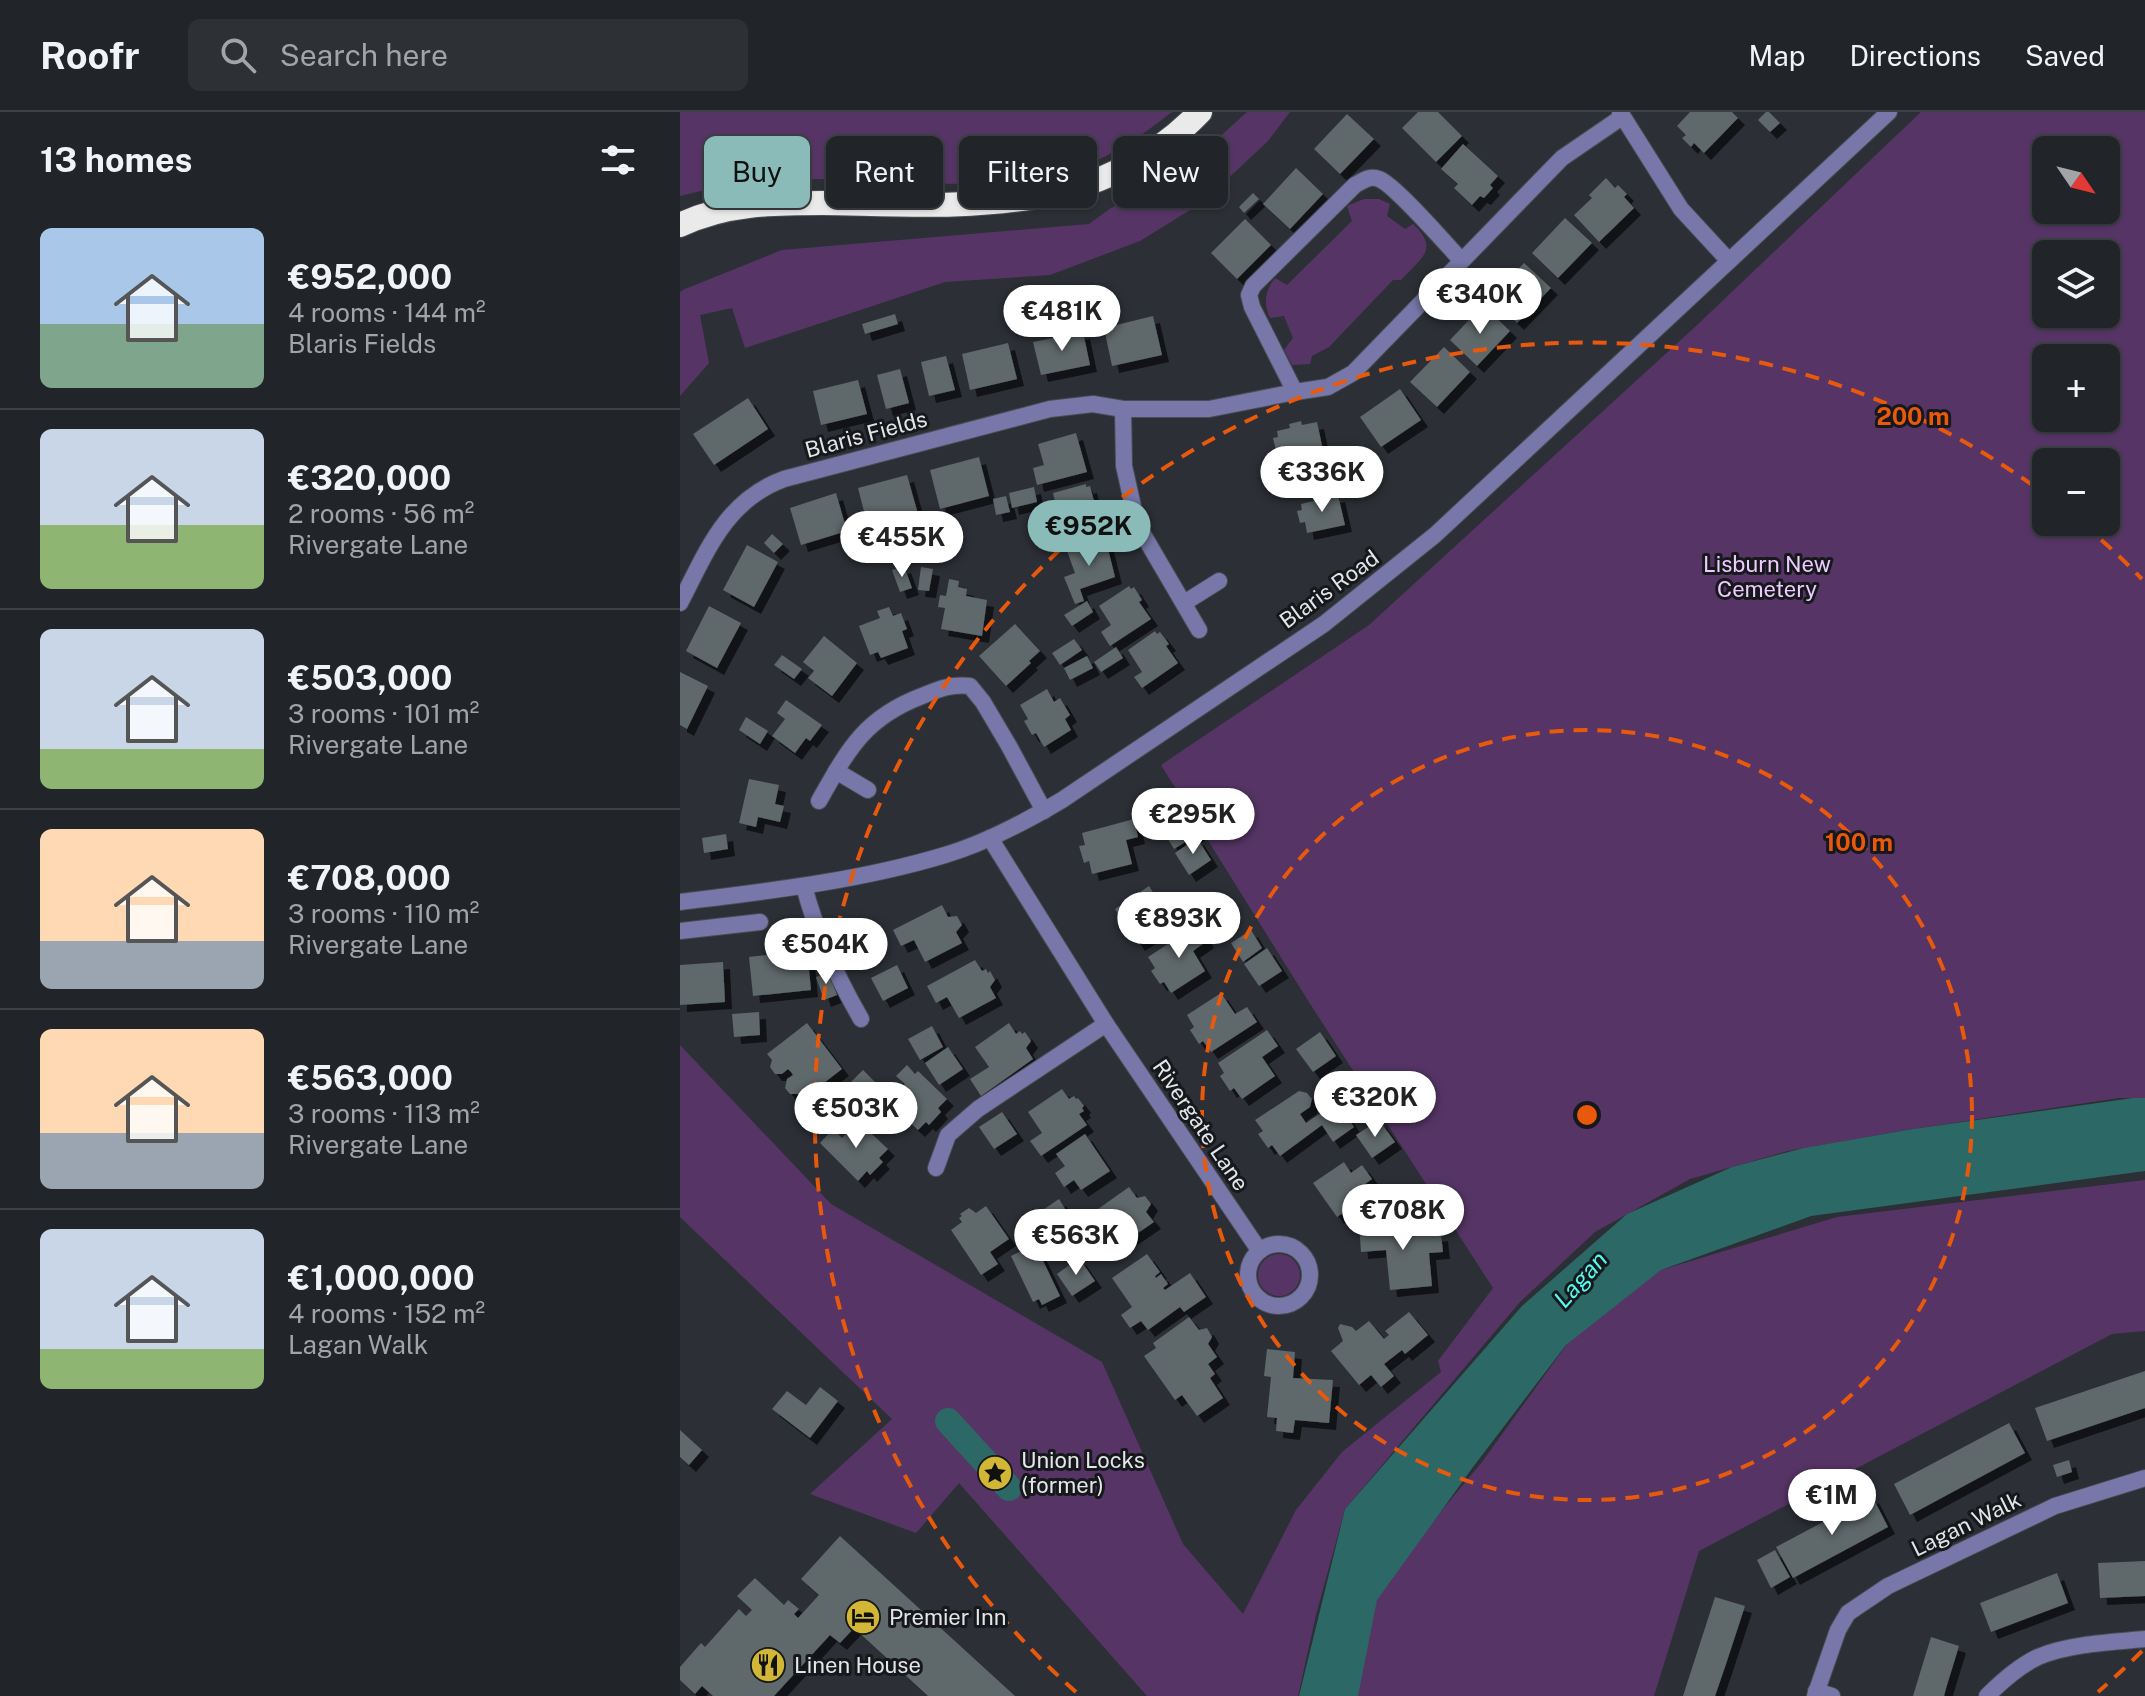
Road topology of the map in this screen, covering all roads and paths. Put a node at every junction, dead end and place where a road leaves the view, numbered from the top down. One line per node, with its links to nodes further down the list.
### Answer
1 (1200, 112): 4 (highway)
2 (1889, 112): 6 (street, Blaris Road)
3 (1621, 114): 5 (street, Blaris Fields); 6 (street)
4 (680, 225)
5 (1461, 260): 7 (street, Blaris Fields); 7 (street)
6 (1729, 261): 16 (street, Blaris Road)
7 (1295, 392): 8 (street, Blaris Fields)
8 (1123, 409): 10 (street, Blaris Fields); 11 (street)
9 (1219, 581): 11 (street)
10 (680, 603)
11 (1184, 603): 12 (street)
12 (1199, 630)
13 (836, 771): 14 (street); 15 (street); 16 (street)
14 (868, 790)
15 (819, 801)
16 (1044, 811): 17 (street, Blaris Road)
17 (990, 838): 18 (street, Blaris Road); 23 (street, Rivergate Lane)
18 (804, 886): 19 (street, Blaris Road); 22 (street)
19 (680, 902)
20 (760, 922): 21 (street)
21 (680, 931)
22 (861, 1019)
23 (1106, 1024): 24 (street); 25 (street, Rivergate Lane)
24 (936, 1168)
25 (1259, 1250)
26 (2145, 1478): 28 (street, Lagan Walk)
27 (2145, 1639): 29 (street)
28 (1821, 1694)
29 (1987, 1696)

